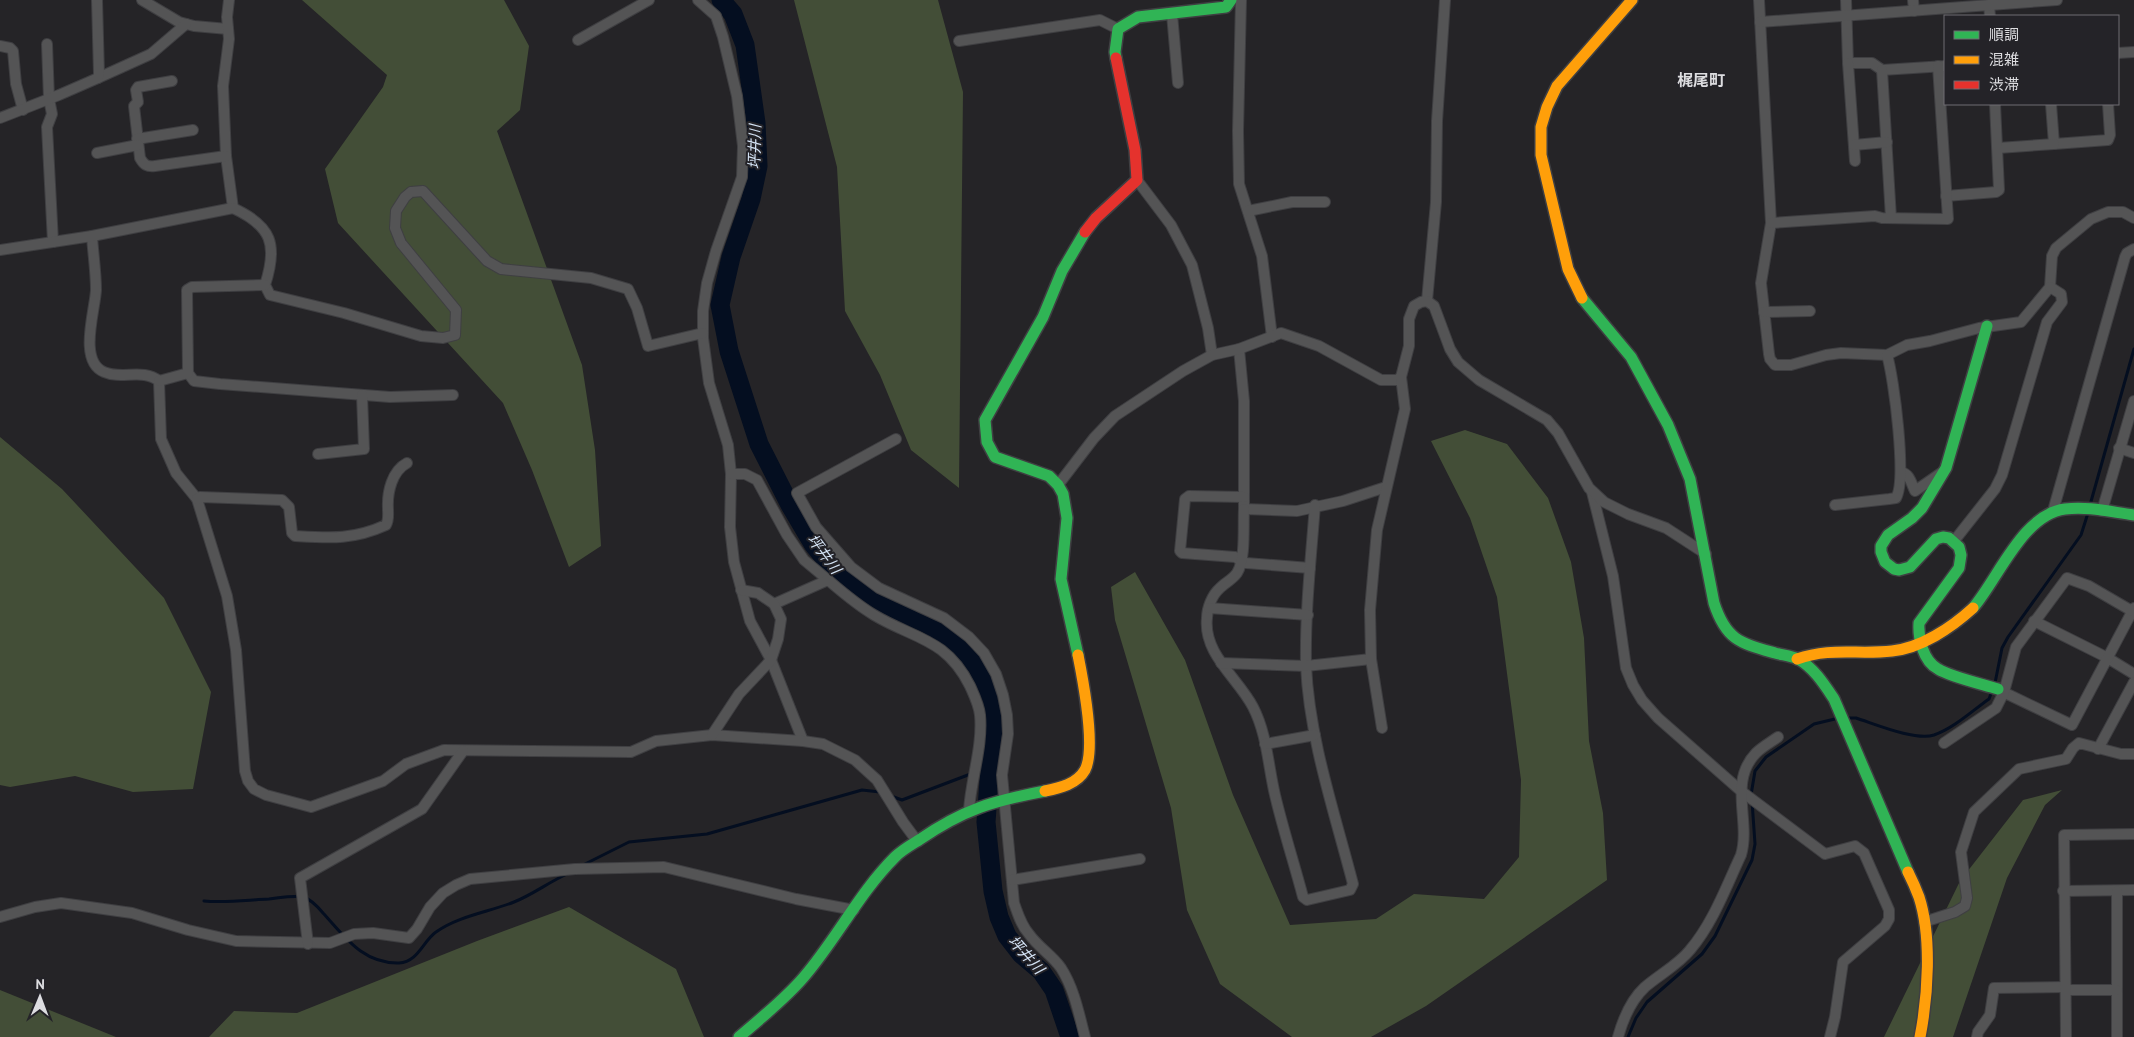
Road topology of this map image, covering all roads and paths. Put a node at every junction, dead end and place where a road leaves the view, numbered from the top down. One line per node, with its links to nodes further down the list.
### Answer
1 (97, 0): 31 (street)
2 (142, 0): 19 (street)
3 (229, 0): 20 (street)
4 (649, 0): 22 (street)
5 (698, 0): 67 (street)
6 (1231, 0): 16 (street)
7 (1241, 0): 53 (street)
8 (1445, 0): 63 (street)
9 (1632, 0): 98 (street)
10 (1759, 0): 18 (street)
11 (1846, 0): 17 (street)
12 (2057, 0): 15 (street)
13 (1954, 4): 14 (street); 15 (street)
14 (1913, 5): 17 (street)
15 (1989, 11)
16 (1172, 14): 21 (street); 33 (street)
17 (1847, 16): 18 (street); 28 (street)
18 (1760, 22): 56 (street)
19 (186, 24): 20 (street); 31 (street)
20 (228, 29): 47 (street)
21 (1118, 29): 23 (street); 49 (street)
22 (578, 40)
23 (958, 41)
24 (47, 44): 34 (street)
25 (0, 46): 38 (street)
26 (2134, 52): 27 (street)
27 (2119, 53)
28 (1848, 63): 30 (street); 44 (street)
29 (1941, 66): 30 (street); 50 (street)
30 (1882, 70): 42 (street)
31 (98, 78): 34 (street)
32 (172, 81): 41 (street)
33 (1178, 83)
34 (49, 99): 38 (street); 58 (street)
35 (1995, 105): 45 (street)
36 (2051, 105): 43 (street)
37 (2108, 105): 43 (street)
38 (23, 110): 39 (street)
39 (0, 118)
40 (193, 130): 41 (street)
41 (138, 142): 46 (street); 47 (street)
42 (1887, 142): 44 (street); 54 (street)
43 (2054, 144): 45 (street)
44 (1854, 145): 48 (street)
45 (1998, 148): 50 (street)
46 (97, 153)
47 (226, 156): 52 (street)
48 (1855, 161)
49 (1137, 180): 70 (street); 86 (street)
50 (1946, 196): 54 (street)
51 (1325, 202): 53 (street)
52 (233, 208): 57 (street); 61 (street)
53 (1248, 211): 68 (street)
54 (1891, 218): 56 (street)
55 (2134, 218): 62 (street)
56 (1771, 223): 65 (street)
57 (92, 236): 58 (street); 74 (street)
58 (53, 242): 60 (street)
59 (2134, 249): 94 (street)
60 (0, 250)
61 (265, 285): 67 (street); 72 (street)
62 (2050, 287): 66 (street); 97 (street)
63 (1427, 300): 73 (street); 88 (street)
64 (1810, 311): 65 (street)
65 (1764, 312): 71 (street)
66 (1987, 326): 71 (street); 84 (street)
67 (703, 333): 85 (street)
68 (1272, 337): 69 (street); 73 (street)
69 (1239, 349): 70 (street); 89 (street)
70 (1212, 355): 86 (street)
71 (1887, 355): 83 (street)
72 (188, 373): 74 (street); 75 (street)
73 (1401, 377): 87 (street)
74 (159, 381): 90 (street)
75 (362, 395): 76 (street); 81 (street)
76 (453, 395)
77 (2134, 401): 79 (street)
78 (896, 439): 129 (street)
79 (2119, 448): 80 (street); 95 (street)
80 (2134, 453)
81 (318, 454)
82 (407, 463): 90 (street)
83 (1901, 472): 84 (street); 91 (street)
84 (1945, 472): 97 (street)
85 (731, 474): 101 (street); 102 (street)
86 (1058, 484): 129 (street)
87 (1386, 487): 92 (street); 110 (street)
88 (1591, 491): 98 (street); 128 (street)
89 (1244, 497): 93 (street); 99 (street)
90 (197, 499): 126 (street)
91 (1835, 505)
92 (1315, 506): 93 (street); 100 (street)
93 (1244, 509): 99 (street)
94 (2053, 511): 95 (street); 108 (street)
95 (2102, 511): 96 (street)
96 (2134, 515)
97 (1954, 541): 108 (street)
98 (1706, 554): 111 (street)
99 (1241, 560): 100 (street); 104 (street)
100 (1310, 568): 106 (street)
101 (828, 580): 103 (street); 130 (street)
102 (741, 590): 103 (street); 112 (street)
103 (774, 604): 112 (street)
104 (1209, 608): 106 (street); 113 (street)
105 (2133, 609): 107 (street); 109 (street)
106 (1308, 615): 114 (street)
107 (2034, 621): 109 (street); 117 (street)
108 (1920, 643): 111 (street); 117 (street)
109 (2106, 657): 115 (street); 117 (street)
110 (1371, 659): 114 (street); 118 (street)
111 (1797, 659): 140 (street)
112 (771, 660): 119 (street); 122 (street)
113 (1222, 663): 114 (street); 124 (street)
114 (1306, 666): 120 (street)
115 (2134, 674)
116 (2134, 682): 125 (street)
117 (1996, 689): 123 (street)
118 (1382, 728)
119 (712, 735): 122 (street); 126 (street)
120 (1315, 735): 124 (street); 124 (street)
121 (1778, 737): 128 (street)
122 (803, 741): 132 (street)
123 (1944, 743)
124 (1265, 744)
125 (2098, 749): 127 (street); 140 (street)
126 (463, 751): 141 (street)
127 (2134, 754)
128 (1743, 792): 146 (street); 147 (street)
129 (1002, 800): 130 (street); 134 (street)
130 (972, 809): 132 (street)
131 (2134, 834): 136 (street)
132 (917, 841): 138 (street)
133 (1140, 858): 134 (street)
134 (1012, 880): 145 (street)
135 (2134, 890): 137 (street)
136 (2063, 891): 137 (street); 142 (street)
137 (2117, 891): 143 (street)
138 (854, 910): 141 (street); 144 (street)
139 (0, 917): 141 (street)
140 (1924, 922): 148 (street)
141 (308, 944)
142 (2066, 988): 143 (street); 149 (street); 150 (street)
143 (2117, 990): 151 (street)
144 (739, 1037)
145 (1085, 1037)
146 (1618, 1037)
147 (1830, 1037)
148 (1920, 1037)
149 (1977, 1037)
150 (2066, 1037)
151 (2117, 1037)

